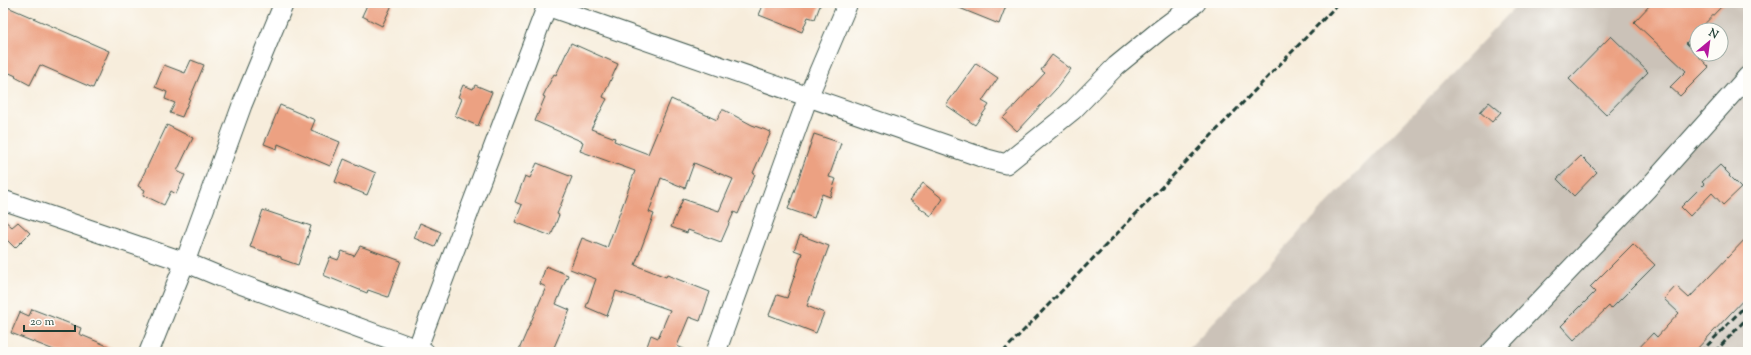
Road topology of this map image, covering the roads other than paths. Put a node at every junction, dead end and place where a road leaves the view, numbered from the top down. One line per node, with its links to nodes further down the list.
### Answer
1 (284, 3): 8 (street)
2 (848, 3): 6 (street)
3 (1196, 3): 6 (street)
4 (547, 4): 6 (street); 9 (street)
5 (1748, 76): 12 (street)
6 (808, 97): 11 (street)
7 (3, 200): 8 (street)
8 (185, 262): 9 (street); 10 (street)
9 (419, 351)
10 (149, 352)
11 (716, 352)
12 (1491, 352)

